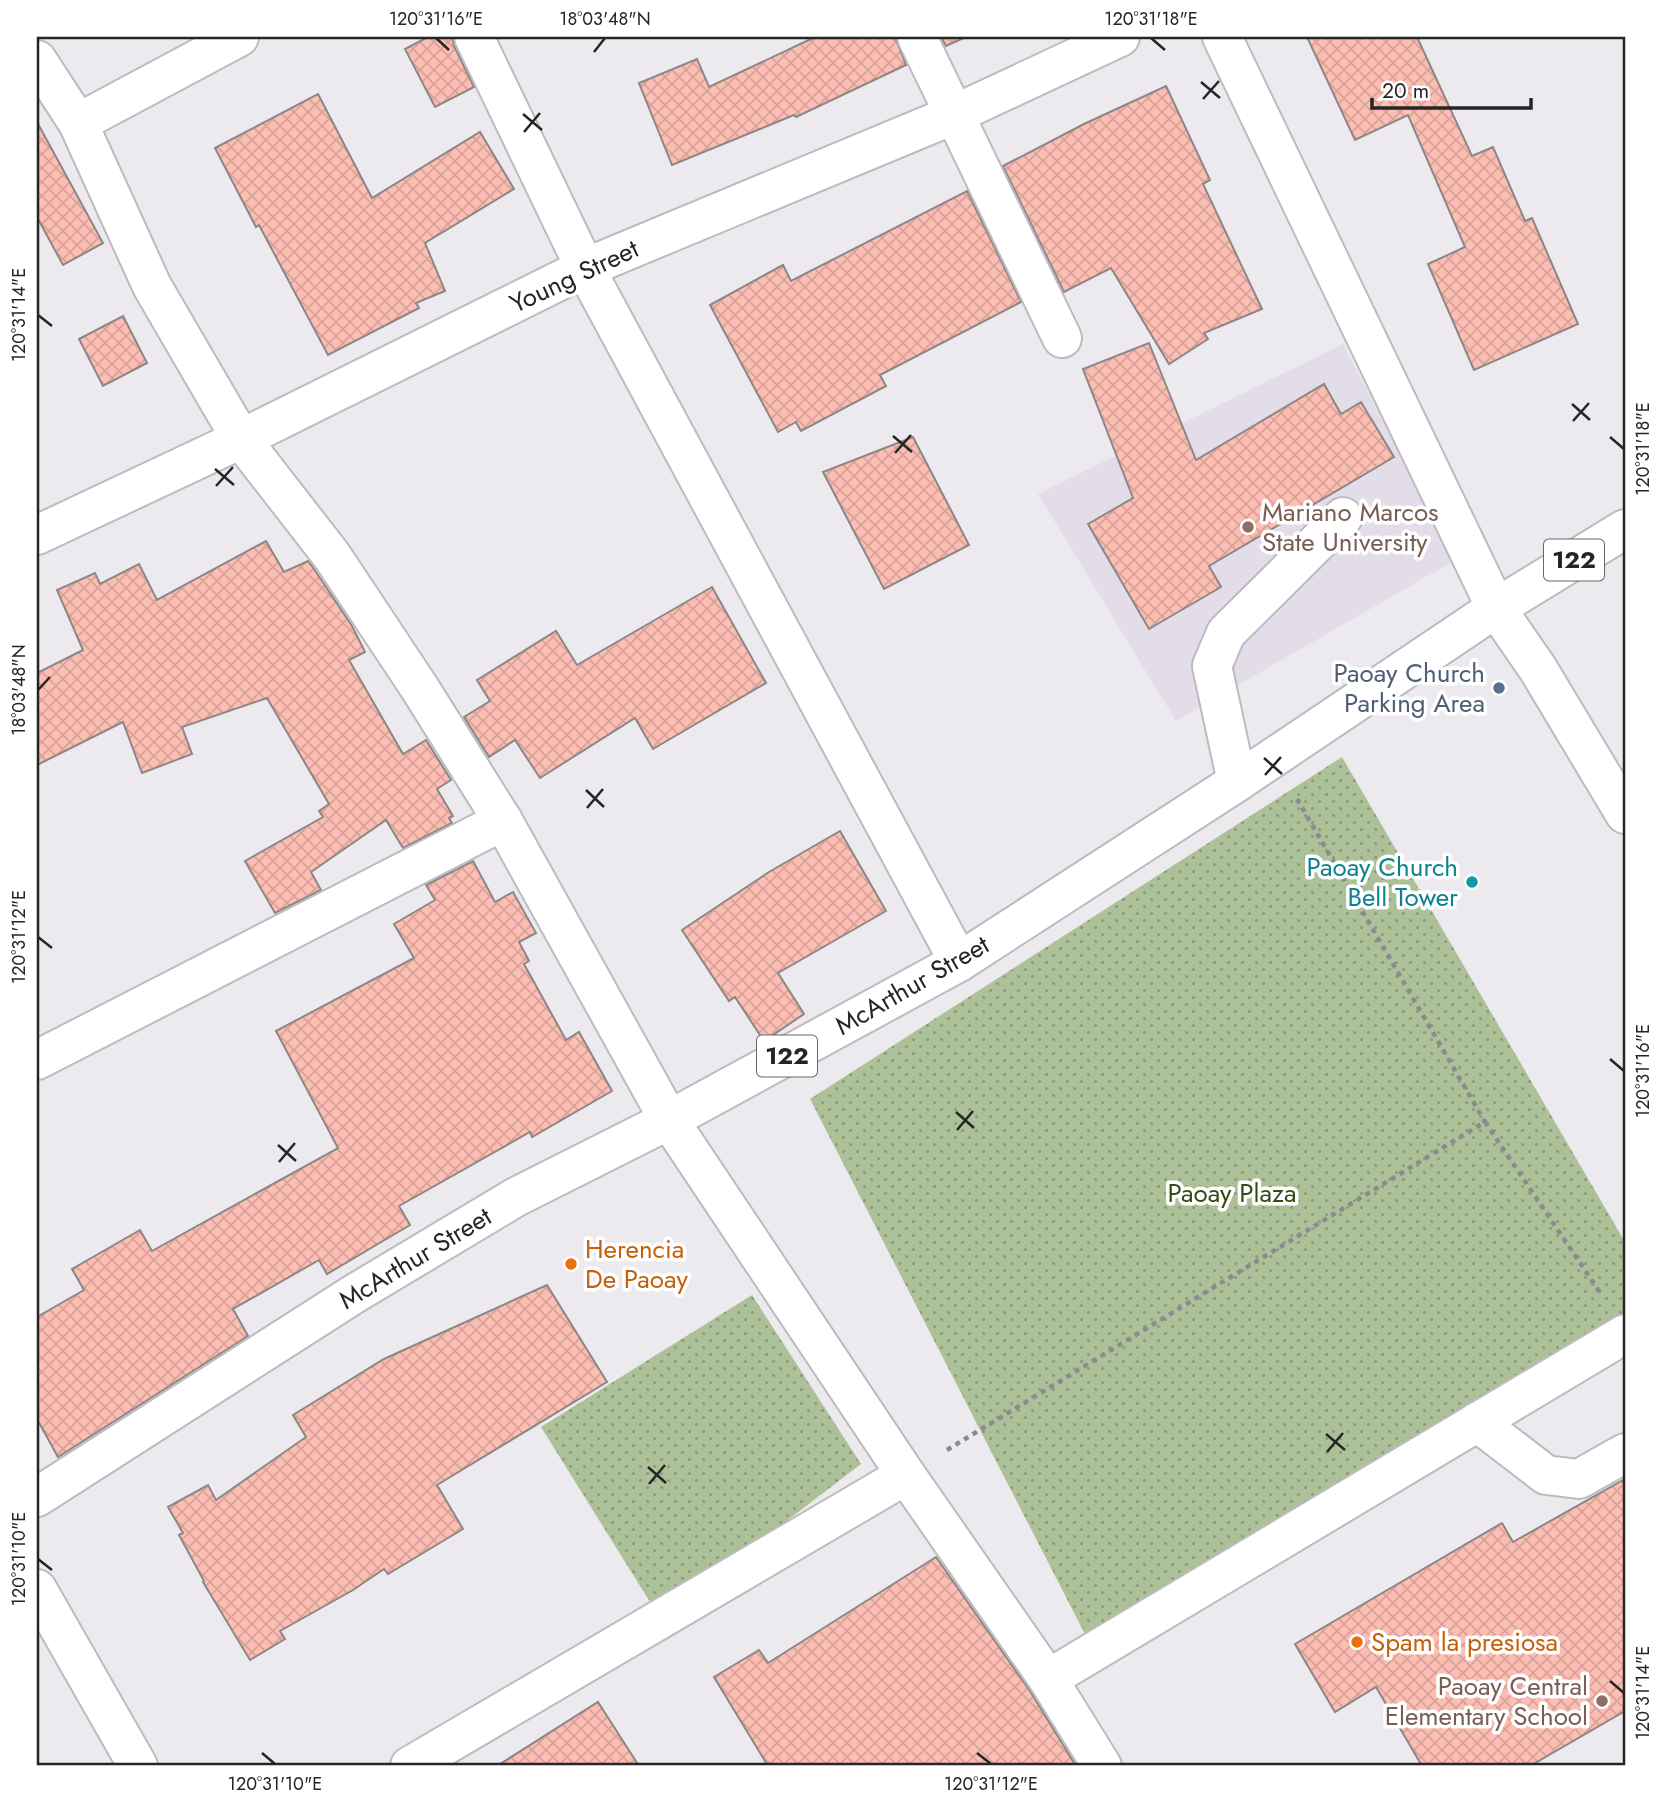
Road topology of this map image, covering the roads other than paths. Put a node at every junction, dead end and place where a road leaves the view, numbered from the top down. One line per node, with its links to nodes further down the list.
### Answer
1 (239, 37): 8 (street)
2 (474, 37): 9 (street)
3 (916, 37): 7 (street)
4 (1119, 37): 7 (street, Young Street)
5 (1222, 37): 15 (street)
6 (37, 60): 8 (street)
7 (953, 115): 9 (street, Young Street); 10 (street)
8 (78, 124): 11 (street)
9 (585, 268): 11 (street, Young Street); 19 (street)
10 (1062, 338)
11 (241, 439): 14 (street, Young Street); 18 (street)
12 (1343, 517): 16 (street)
13 (1625, 529): 15 (street, McArthur Street / 122)
14 (37, 535)
15 (1496, 608): 16 (street, McArthur Street / 122); 17 (street)
16 (1237, 782): 19 (street, McArthur Street / 122)
17 (1625, 814)
18 (503, 821): 20 (street); 21 (street)
19 (960, 962): 21 (street, McArthur Street / 122)
20 (37, 1059)
21 (669, 1120): 25 (street); 26 (street, McArthur Street / 122)
22 (1625, 1334): 23 (street)
23 (1476, 1422): 24 (street); 28 (street)
24 (1625, 1453)
25 (906, 1475): 28 (street); 30 (street)
26 (37, 1497)
27 (37, 1589): 29 (street)
28 (1048, 1679): 31 (street)
29 (138, 1766)
30 (410, 1766)
31 (1102, 1766)

